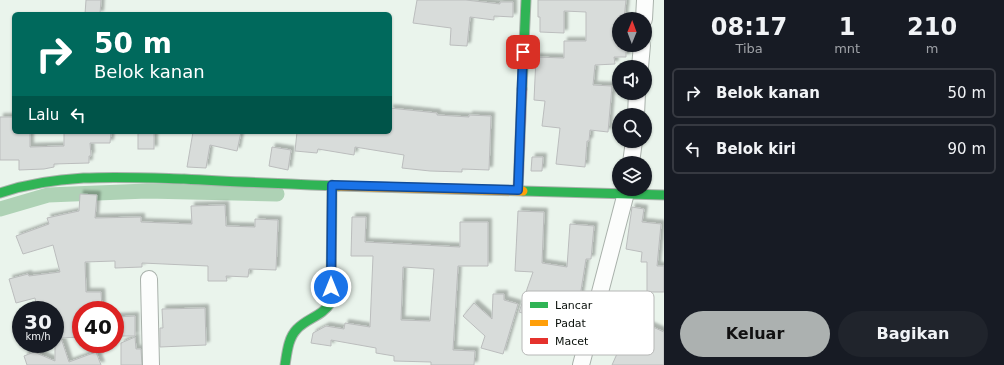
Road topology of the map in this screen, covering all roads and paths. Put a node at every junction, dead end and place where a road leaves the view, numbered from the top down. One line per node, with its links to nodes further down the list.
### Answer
1 (526, 0): 5 (main road)
2 (645, 0): 3 (street)
3 (644, 12)
4 (332, 185): 5 (main road); 7 (main road); 15 (main road)
5 (518, 190): 6 (main road)
6 (612, 191)
7 (0, 193)
8 (652, 194): 9 (main road)
9 (664, 195)
10 (625, 196): 12 (street)
11 (149, 278): 14 (street)
12 (600, 291)
13 (584, 355): 16 (street)
14 (151, 365)
15 (285, 365)
16 (581, 365)

